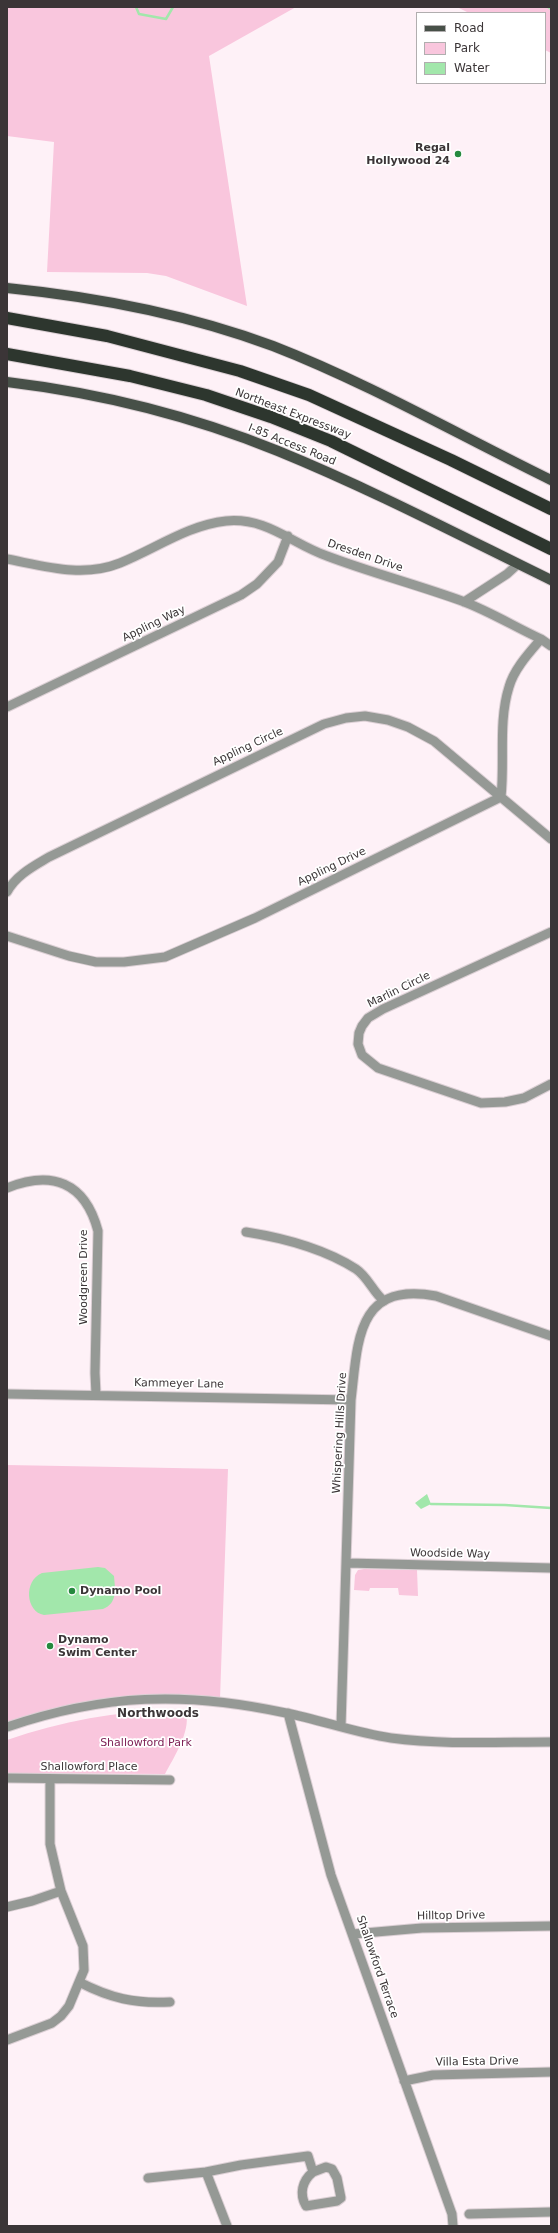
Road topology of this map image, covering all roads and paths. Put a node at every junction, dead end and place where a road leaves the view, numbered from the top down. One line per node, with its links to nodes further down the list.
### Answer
1 (7, 288): 5 (main road)
2 (7, 318): 6 (highway, Northeast Expressway)
3 (7, 354): 8 (highway, Northeast Expressway)
4 (7, 382): 10 (main road, I-85 Access Road)
5 (551, 480)
6 (551, 509)
7 (288, 536): 9 (street, Dresden Drive); 12 (street, Dresden Drive); 15 (street, Appling Way)
8 (551, 549)
9 (7, 558)
10 (518, 564): 11 (main road, I-85 Access Road); 12 (street)
11 (551, 580)
12 (464, 602): 13 (street, Dresden Drive)
13 (542, 639): 14 (street, Dresden Drive); 16 (street)
14 (551, 646)
15 (7, 708)
16 (501, 797): 17 (street, Appling Circle); 18 (street, Appling Circle); 20 (street, Appling Drive)
17 (551, 839)
18 (7, 892)
19 (551, 932): 21 (street, Marlin Circle)
20 (7, 936)
21 (551, 1084)
22 (7, 1188): 27 (street, Woodgreen Drive)
23 (246, 1232): 24 (street)
24 (384, 1301): 25 (street, Whispering Hills Drive); 28 (street, Whispering Hills Drive)
25 (551, 1336)
26 (7, 1394): 27 (street, Kammeyer Lane)
27 (96, 1394): 28 (street, Kammeyer Lane)
28 (351, 1400): 29 (street, Whispering Hills Drive)
29 (347, 1563): 30 (street, Woodside Way); 32 (street, Whispering Hills Drive)
30 (551, 1568)
31 (288, 1713): 32 (street); 33 (street); 41 (street, Shallowford Terrace)
32 (341, 1726): 34 (street)
33 (7, 1727)
34 (551, 1742)
35 (7, 1778): 36 (street, Shallowford Place)
36 (50, 1779): 37 (street, Shallowford Place); 38 (street)
37 (170, 1780)
38 (61, 1891): 39 (street); 42 (street)
39 (7, 1907)
40 (551, 1926): 41 (street, Hilltop Drive)
41 (353, 1934): 46 (street, Shallowford Terrace)
42 (79, 1982): 43 (street); 44 (street)
43 (170, 2002)
44 (7, 2040)
45 (551, 2072): 46 (street, Villa Esta Drive)
46 (404, 2081): 53 (street, Shallowford Terrace)
47 (206, 2172): 48 (street); 49 (street); 52 (street)
48 (313, 2172): 48 (street)
49 (148, 2178)
50 (551, 2212): 51 (street)
51 (469, 2214)
52 (227, 2226)
53 (453, 2226)

